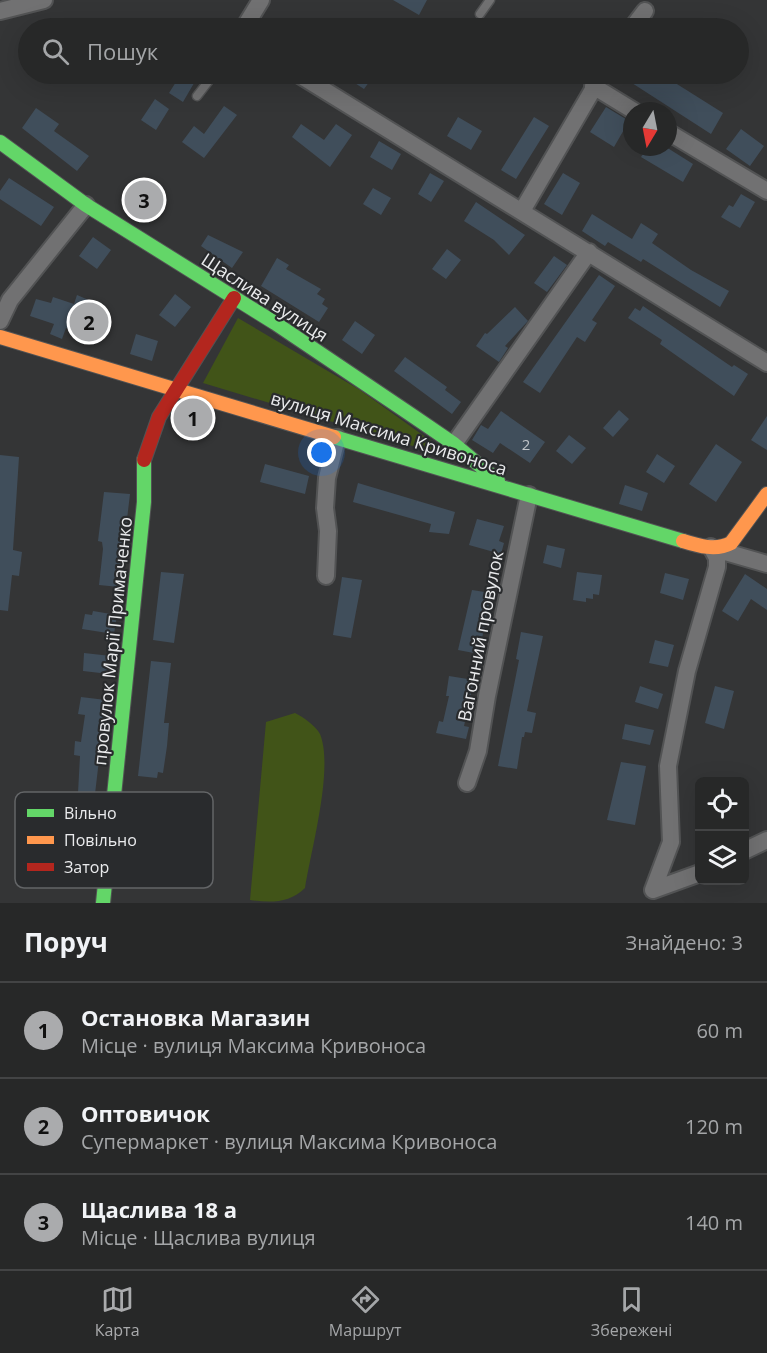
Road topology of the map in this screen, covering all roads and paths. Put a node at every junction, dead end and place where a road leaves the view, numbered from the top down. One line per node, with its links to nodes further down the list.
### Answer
1 (44, 0): 4 (street)
2 (261, 0): 7 (street)
3 (490, 0): 6 (lane)
4 (0, 11)
5 (645, 11): 8 (street)
6 (480, 14)
7 (250, 18)
8 (640, 18)
9 (206, 84): 13 (lane)
10 (314, 84): 19 (street)
11 (595, 84): 19 (street)
12 (602, 84): 14 (street)
13 (197, 96)
14 (623, 102)
15 (677, 137): 17 (street)
16 (0, 142): 18 (street, Щаслива вулиця)
17 (767, 191)
18 (86, 205): 21 (street, Щаслива вулиця); 22 (street)
19 (522, 211): 20 (street)
20 (589, 252): 24 (street); 27 (street)
21 (234, 298): 25 (street, провулок Марії Примаченко); 27 (street, Щаслива вулиця)
22 (0, 321)
23 (0, 337): 25 (street, вулиця Максима Кривоноса)
24 (767, 363)
25 (175, 389): 26 (street, вулиця Максима Кривоноса); 35 (street, провулок Марії Примаченко)
26 (337, 438): 28 (street, вулиця Максима Кривоноса); 33 (street)
27 (454, 444): 28 (street, Щаслива вулиця)
28 (506, 488): 30 (street, вулиця Максима Кривоноса)
29 (767, 494): 31 (street)
30 (529, 495): 31 (street, вулиця Максима Кривоноса); 34 (street, Вагонний провулок)
31 (711, 548): 32 (street, вулиця Максима Кривоноса); 38 (street)
32 (767, 564)
33 (326, 576)
34 (467, 783)
35 (114, 792)
36 (767, 840): 37 (street)
37 (749, 849)
38 (695, 874)
39 (105, 888): 40 (street, провулок Марії Примаченко)
40 (103, 903)

